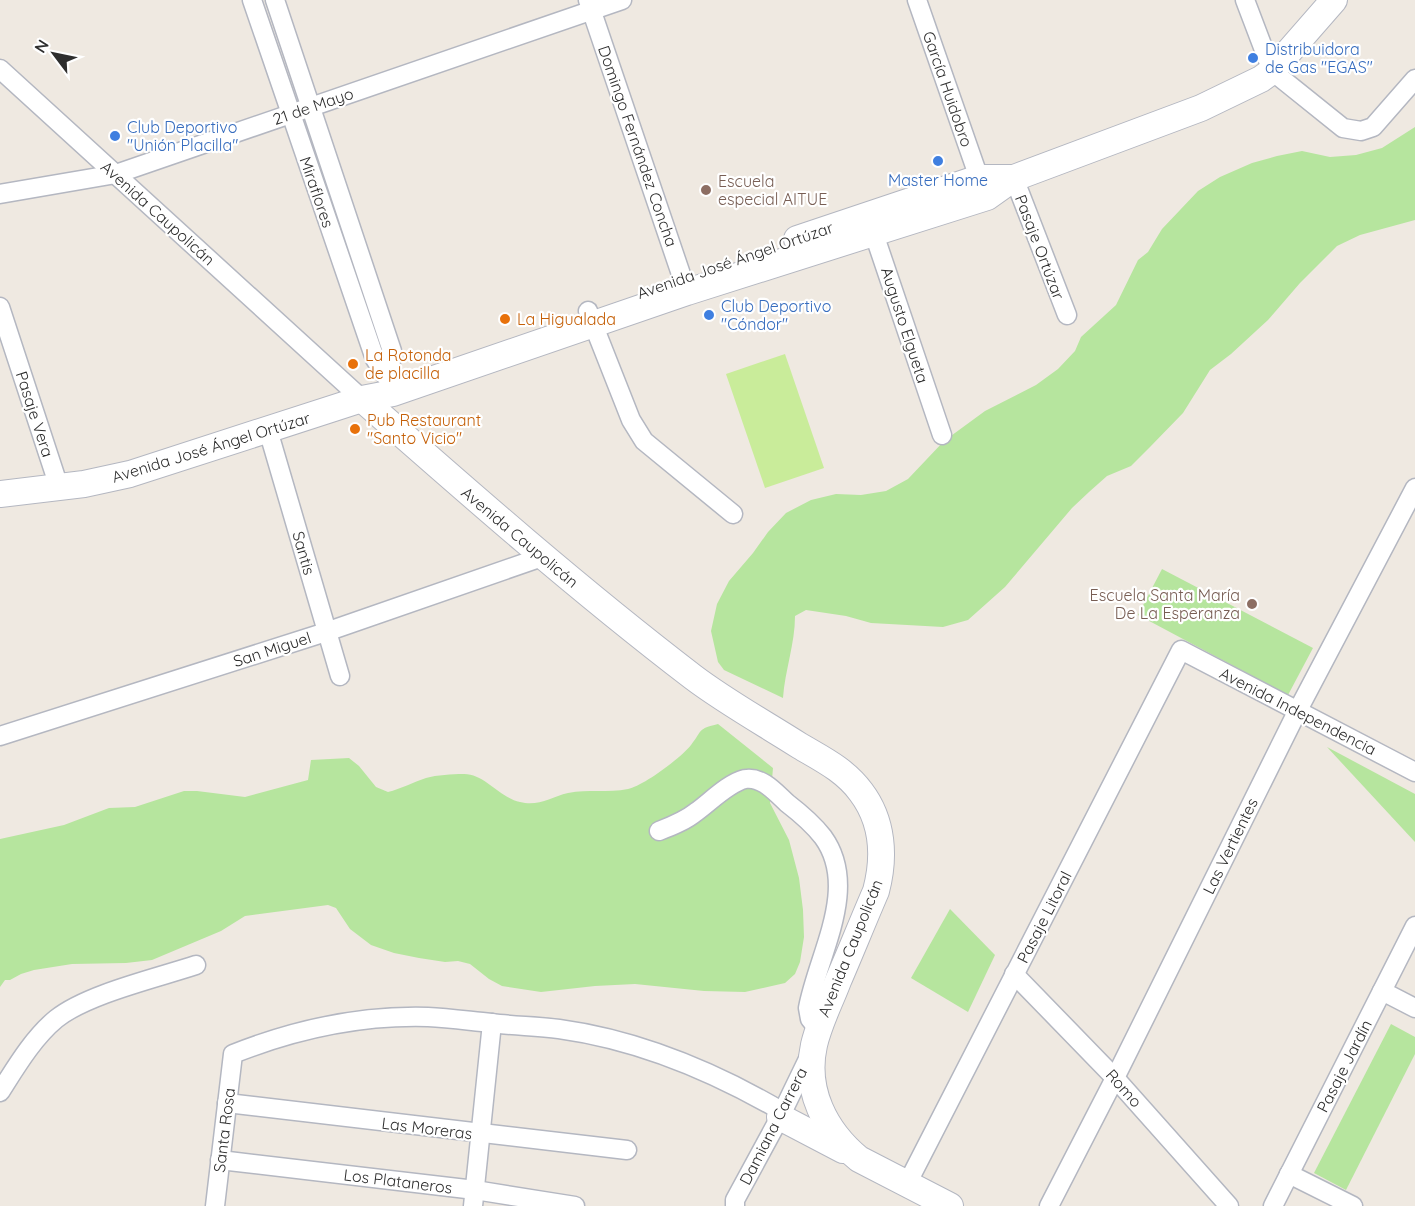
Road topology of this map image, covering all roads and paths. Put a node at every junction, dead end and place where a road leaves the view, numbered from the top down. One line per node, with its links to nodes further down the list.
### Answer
1 (252, 0): 12 (street, Miraflores)
2 (275, 0): 11 (street, Miraflores)
3 (622, 0): 7 (street, 21 de Mayo)
4 (917, 0): 14 (street, García Huidobro)
5 (1245, 0): 9 (street)
6 (1334, 0): 9 (main road, Avenida José Ángel Ortúzar)
7 (590, 5): 11 (street, 21 de Mayo); 18 (street, Domingo Fernández Concha)
8 (0, 69): 13 (street, Avenida Caupolicán)
9 (1272, 71): 10 (street); 15 (main road, Avenida José Ángel Ortúzar)
10 (1415, 79)
11 (312, 107): 12 (street, 21 de Mayo); 22 (street, Miraflores)
12 (290, 114): 13 (street, 21 de Mayo); 22 (street, Miraflores)
13 (116, 174): 16 (street, 21 de Mayo); 23 (street, Avenida Caupolicán)
14 (979, 178): 15 (main road, Avenida José Ángel Ortúzar); 17 (main road, Avenida José Ángel Ortúzar)
15 (1014, 178): 17 (main road, Avenida José Ángel Ortúzar); 20 (street, Pasaje Ortúzar)
16 (0, 194)
17 (870, 224): 18 (main road, Avenida José Ángel Ortúzar); 25 (street, Augusto Elgueta)
18 (685, 285): 21 (main road, Avenida José Ángel Ortúzar)
19 (0, 307): 26 (street, Pasaje Vera)
20 (1067, 315)
21 (591, 318): 22 (main road, Avenida José Ángel Ortúzar); 29 (street)
22 (391, 387): 23 (main road, Avenida José Ángel Ortúzar)
23 (362, 399): 24 (main road, Avenida José Ángel Ortúzar); 30 (main road, Avenida Caupolicán)
24 (268, 430): 26 (main road, Avenida José Ángel Ortúzar); 31 (street, Santis)
25 (942, 435)
26 (59, 487): 28 (main road, Avenida José Ángel Ortúzar)
27 (1415, 488): 34 (street, Las Vertientes)
28 (0, 494)
29 (733, 514)
30 (542, 557): 31 (street, San Miguel); 44 (main road, Avenida Caupolicán)
31 (326, 632): 33 (street, Santis); 35 (street, San Miguel)
32 (1181, 650): 34 (street, Avenida Independencia); 40 (street, Pasaje Litoral)
33 (340, 676)
34 (1298, 710): 36 (street, Avenida Independencia); 45 (street, Las Vertientes)
35 (0, 736)
36 (1415, 771)
37 (659, 831): 44 (street)
38 (1415, 926): 41 (street, Pasaje Jardín)
39 (196, 965): 46 (street)
40 (1014, 974): 45 (street, Romo); 54 (street, Pasaje Litoral)
41 (1382, 991): 42 (street); 53 (street, Pasaje Jardín)
42 (1415, 1008)
43 (492, 1023): 47 (street, Santa Rosa); 48 (street); 49 (street)
44 (816, 1038): 48 (street, Damiana Carrera); 51 (main road)
45 (1116, 1078): 60 (street, Las Vertientes); 61 (street, Romo)
46 (0, 1092)
47 (227, 1103): 49 (street, Las Moreras); 52 (street, Santa Rosa)
48 (781, 1115): 51 (main road); 56 (street, Damiana Carrera)
49 (481, 1134): 50 (street, Las Moreras); 55 (street)
50 (627, 1150)
51 (859, 1159): 54 (main road)
52 (220, 1160): 55 (street, Los Plataneros); 57 (street, Santa Rosa)
53 (1289, 1174): 62 (street, Pasaje Jardín); 63 (street)
54 (907, 1184): 59 (main road)
55 (474, 1198): 58 (street, Los Plataneros)
56 (739, 1204)
57 (215, 1206)
58 (575, 1206)
59 (950, 1206)
60 (1049, 1206)
61 (1229, 1206)
62 (1273, 1206)
63 (1353, 1206)

